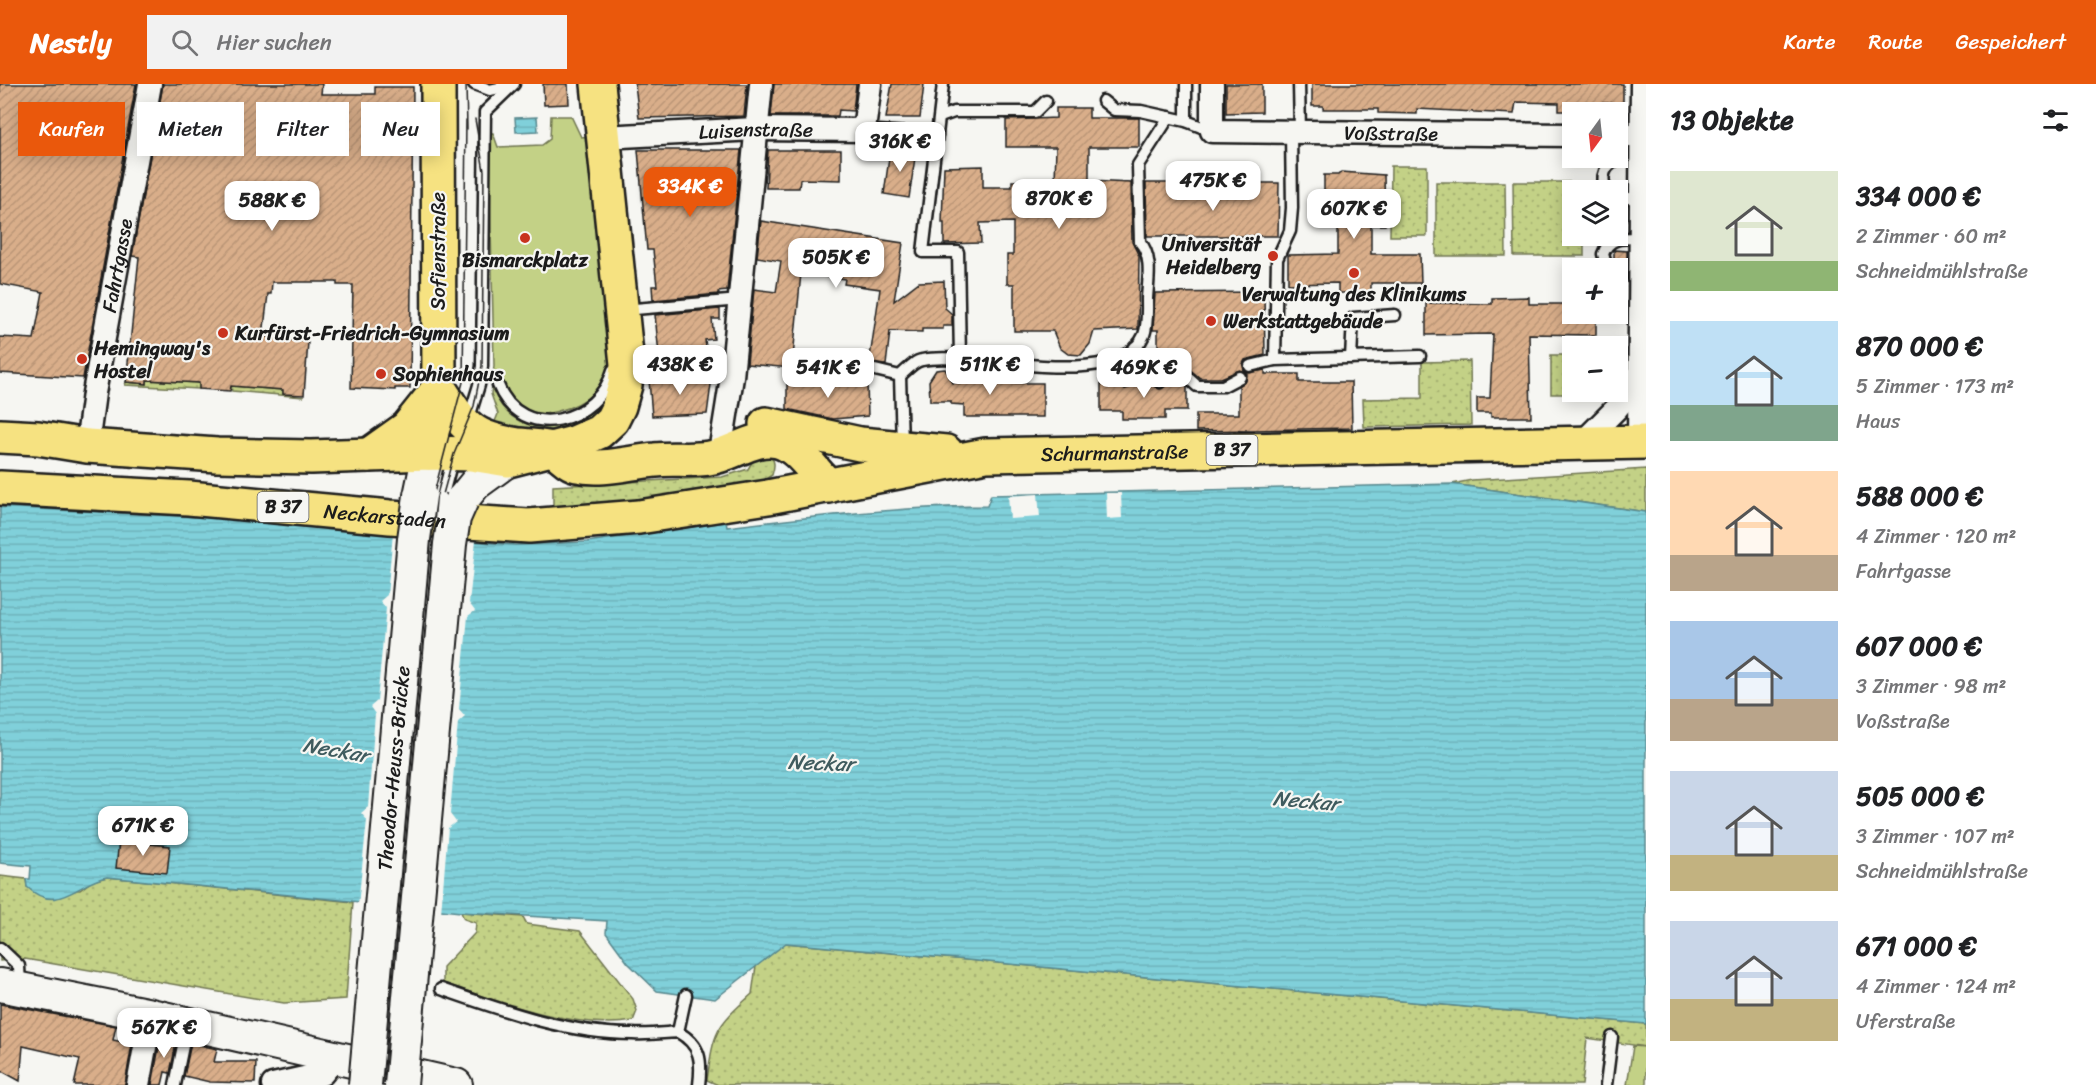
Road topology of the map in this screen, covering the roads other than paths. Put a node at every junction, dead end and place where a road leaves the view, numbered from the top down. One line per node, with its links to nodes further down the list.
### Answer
1 (150, 84): 59 (street, Fahrtgasse)
2 (438, 84): 51 (main road, Sofienstraße)
3 (474, 84): 4 (lane)
4 (513, 84): 55 (lane)
5 (598, 84): 26 (main road)
6 (761, 84): 18 (street)
7 (870, 84): 19 (street)
8 (944, 84): 15 (lane)
9 (1186, 84): 17 (lane)
10 (1212, 84): 20 (street)
11 (1642, 84): 25 (street)
12 (1301, 86): 21 (lane)
13 (1046, 101): 15 (lane)
14 (1104, 101): 16 (lane)
15 (940, 117): 22 (lane)
16 (1169, 117): 17 (lane); 34 (lane)
17 (1186, 121): 20 (lane)
18 (760, 129): 19 (street, Luisenstraße); 26 (street, Luisenstraße); 31 (street)
19 (864, 130): 22 (lane)
20 (1212, 131): 21 (street, Voßstraße)
21 (1295, 132): 23 (street, Voßstraße); 39 (lane)
22 (937, 135): 37 (lane)
23 (1562, 135)
24 (1628, 135): 25 (street)
25 (1644, 135): 28 (street)
26 (603, 137): 32 (main road)
27 (1628, 198): 28 (lane)
28 (1640, 199): 29 (street)
29 (1639, 238): 30 (lane); 49 (street)
30 (1604, 258)
31 (740, 300): 32 (lane); 42 (street)
32 (620, 310): 44 (main road); 50 (lane)
33 (1395, 315): 38 (lane)
34 (1135, 347): 35 (lane); 41 (lane)
35 (1124, 355): 37 (lane); 47 (lane)
36 (1420, 356): 38 (lane)
37 (960, 358): 45 (lane)
38 (1351, 358): 39 (lane)
39 (1275, 360): 40 (lane)
40 (1250, 366)
41 (1166, 367): 46 (lane); 48 (lane)
42 (733, 368): 44 (lane); 56 (street)
43 (876, 370): 45 (lane)
44 (626, 373): 52 (main road)
45 (900, 376): 60 (lane)
46 (1240, 377)
47 (1125, 382)
48 (1160, 382)
49 (1643, 383): 57 (street); 58 (street)
50 (498, 385)
51 (439, 388): 55 (main road, Sofienstraße); 55 (main road); 62 (main road)
52 (612, 420): 61 (main road); 65 (main road)
53 (0, 436): 59 (main road)
54 (768, 440): 56 (main road); 66 (main road); 68 (main road)
55 (454, 441): 61 (main road); 62 (main road); 64 (main road); 69 (main road, Theodor-Heuss-Brücke)
56 (718, 442): 60 (main road); 65 (main road)
57 (1642, 442): 58 (main road, Schurmanstraße / B 37)
58 (1580, 445): 63 (main road, Schurmanstraße / B 37)
59 (87, 446): 62 (main road)
60 (903, 448): 63 (main road)
61 (553, 449): 64 (main road); 65 (main road)
62 (369, 455)
63 (986, 455): 66 (main road, Schurmanstraße / B 37)
64 (508, 460): 69 (main road)
65 (655, 460)
66 (829, 486): 68 (main road, Schurmanstraße / B 37)
67 (0, 488): 68 (main road, Neckarstaden / B 37)
68 (768, 497)
69 (442, 498): 70 (lane, bridge); 79 (main road, Theodor-Heuss-Brücke, bridge); 84 (main road, Theodor-Heuss-Brücke, bridge)
70 (439, 534)
71 (0, 948): 72 (lane)
72 (10, 987): 75 (main road)
73 (441, 989): 77 (lane)
74 (686, 995): 77 (lane)
75 (151, 1015): 76 (main road); 81 (street)
76 (187, 1024): 80 (main road); 82 (lane)
77 (678, 1032): 86 (lane)
78 (1612, 1037): 87 (lane)
79 (399, 1065)
80 (329, 1066): 83 (street); 85 (main road)
81 (138, 1085)
82 (176, 1085)
83 (273, 1085)
84 (365, 1085)
85 (456, 1085)
86 (699, 1085)
87 (1606, 1085)

